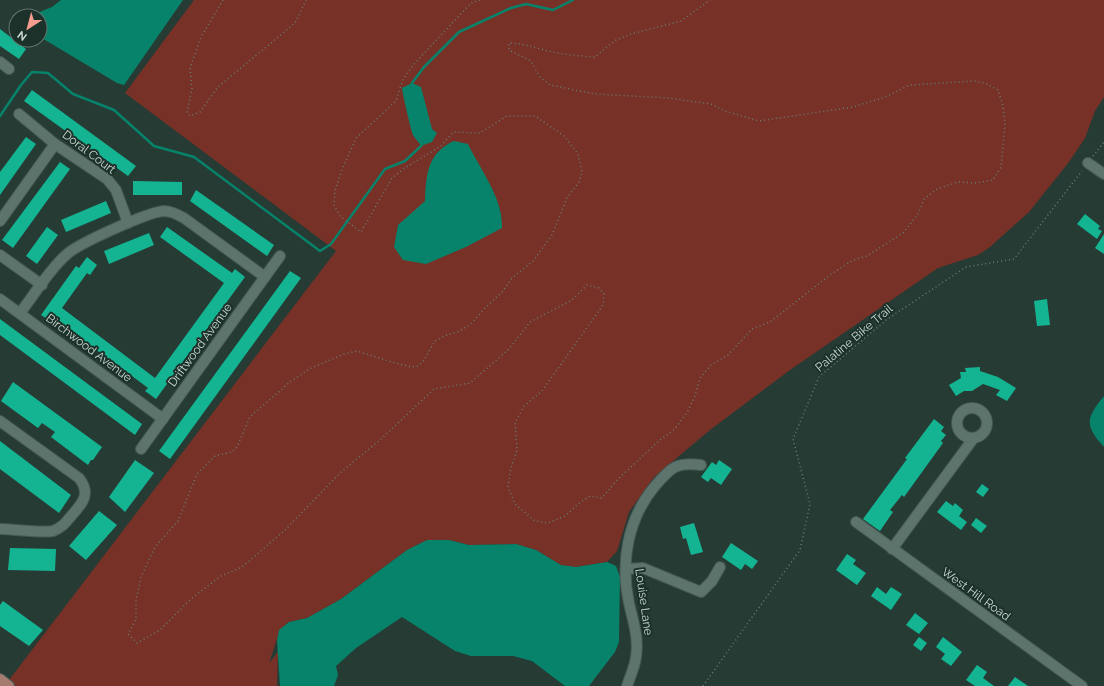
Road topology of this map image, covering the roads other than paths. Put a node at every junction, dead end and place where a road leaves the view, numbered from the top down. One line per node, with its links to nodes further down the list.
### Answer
1 (0, 62): 2 (street)
2 (9, 69)
3 (19, 114): 4 (street, Doral Court)
4 (56, 144): 7 (street); 8 (street, Doral Court)
5 (1088, 163): 6 (street)
6 (1104, 174)
7 (0, 221)
8 (128, 223): 11 (street); 12 (street)
9 (0, 255): 12 (street)
10 (280, 256): 11 (street, Driftwood Avenue)
11 (265, 277): 15 (street, Driftwood Avenue)
12 (42, 285): 14 (street)
13 (0, 299): 14 (street, Birchwood Avenue)
14 (20, 313): 15 (street, Birchwood Avenue)
15 (163, 419): 18 (street, Driftwood Avenue)
16 (0, 421): 21 (street)
17 (973, 439): 22 (street)
18 (141, 449)
19 (701, 465): 24 (street, Louise Lane)
20 (856, 522): 22 (street, West Hill Road)
21 (0, 529)
22 (892, 549): 28 (street, West Hill Road)
23 (720, 567): 24 (street)
24 (626, 569): 27 (street, Louise Lane)
25 (0, 679): 26 (main road)
26 (9, 686)
27 (627, 686)
28 (1082, 686)

